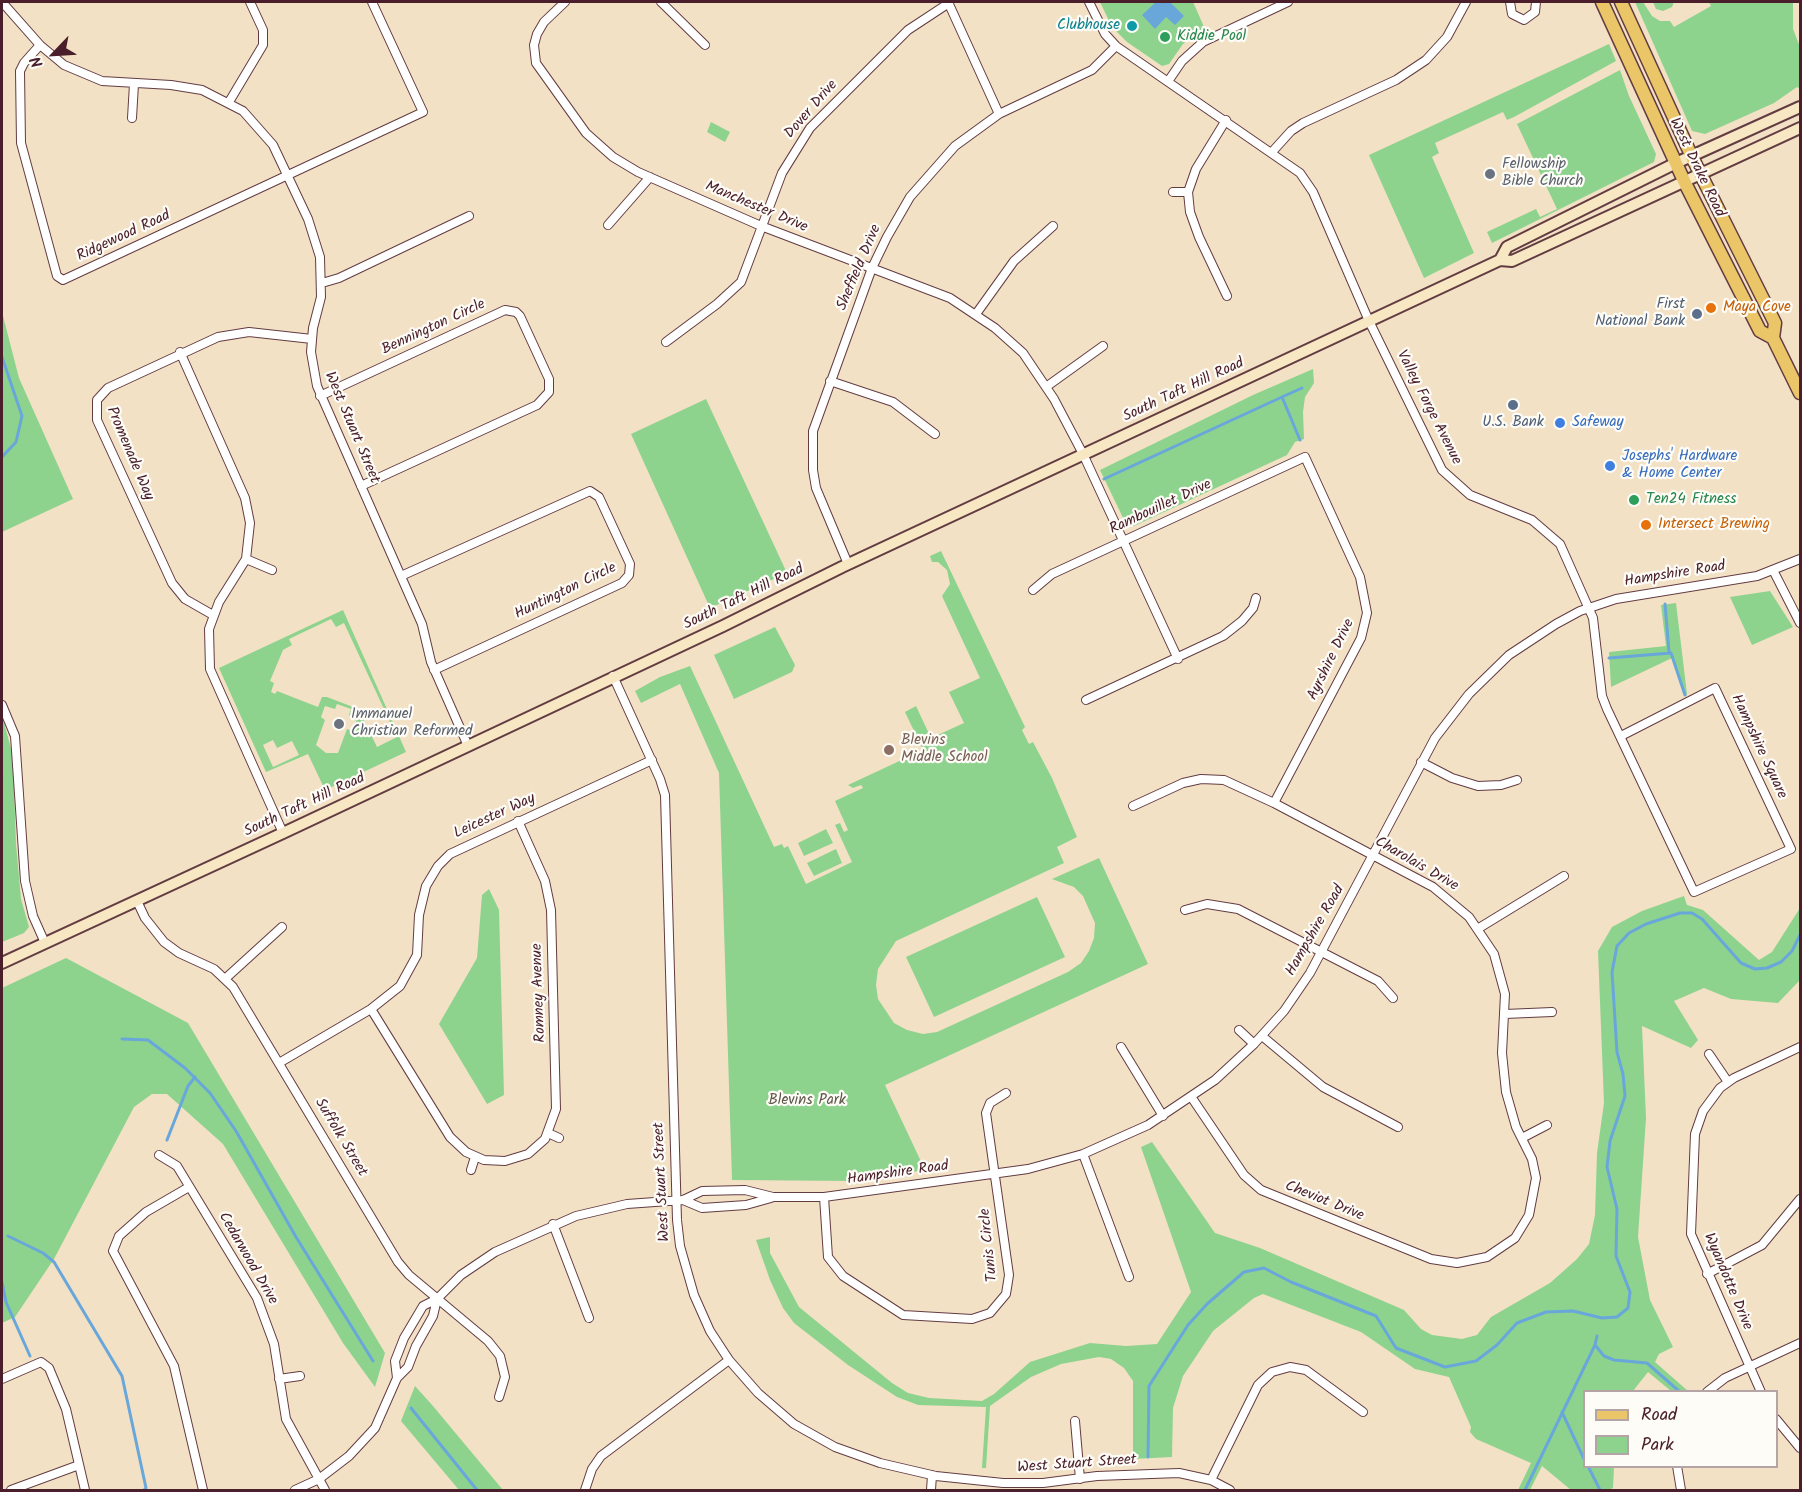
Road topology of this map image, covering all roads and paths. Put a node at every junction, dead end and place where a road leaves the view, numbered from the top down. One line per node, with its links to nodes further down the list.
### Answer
1 (2, 2): 14 (street, West Stuart Street)
2 (250, 2): 19 (street)
3 (372, 2): 28 (street, Ridgewood Road)
4 (565, 2): 30 (street, Manchester Drive)
5 (661, 2): 15 (street)
6 (949, 2): 21 (street); 36 (street, Dover Drive)
7 (1089, 2): 16 (street, Valley Forge Avenue)
8 (1288, 2): 17 (street)
9 (1466, 2): 25 (street)
10 (1510, 2): 11 (street)
11 (1536, 2)
12 (1602, 2): 27 (main road, West Drake Road)
13 (1621, 2): 26 (main road, West Drake Road)
14 (40, 45): 18 (street, West Stuart Street); 28 (street, Ridgewood Road)
15 (705, 45)
16 (1116, 46): 17 (street, Valley Forge Avenue); 21 (street, Sheffield Drive)
17 (1169, 81): 23 (street, Valley Forge Avenue)
18 (134, 84): 19 (street, West Stuart Street); 22 (street)
19 (229, 102): 28 (street, West Stuart Street)
20 (1800, 107): 26 (main road, South Taft Hill Road)
21 (999, 114): 39 (street, Sheffield Drive)
22 (132, 118)
23 (1226, 120): 25 (street, Valley Forge Avenue); 33 (street)
24 (1800, 128): 29 (main road, South Taft Hill Road)
25 (1272, 152): 43 (street, Valley Forge Avenue)
26 (1692, 157): 27 (main road, South Taft Hill Road); 29 (main road, West Drake Road)
27 (1676, 163): 31 (main road, West Drake Road); 38 (main road, South Taft Hill Road)
28 (287, 174): 40 (street, West Stuart Street)
29 (1701, 175): 31 (main road, South Taft Hill Road); 44 (main road, West Drake Road)
30 (650, 177): 35 (street); 36 (street, Manchester Drive)
31 (1685, 183): 38 (main road, South Taft Hill Road); 44 (main road, West Drake Road)
32 (1173, 192): 33 (street)
33 (1188, 192): 41 (street)
34 (469, 216): 40 (street)
35 (608, 225)
36 (761, 226): 39 (street, Manchester Drive); 46 (street, Dover Drive)
37 (1053, 226): 42 (street)
38 (1500, 260): 43 (main road, South Taft Hill Road)
39 (872, 268): 42 (street, Manchester Drive); 49 (street, Sheffield Drive)
40 (322, 283): 45 (street, West Stuart Street)
41 (1227, 296)
42 (976, 314): 50 (street, Manchester Drive)
43 (1369, 321): 54 (main road, South Taft Hill Road); 66 (street, Valley Forge Avenue)
44 (1773, 338): 51 (main road, West Drake Road)
45 (312, 339): 48 (street, Promenade Way); 52 (street, West Stuart Street)
46 (666, 342)
47 (1103, 346): 50 (street)
48 (180, 352): 58 (street); 67 (street, Promenade Way)
49 (831, 381): 53 (street); 60 (street, Sheffield Drive)
50 (1046, 387): 54 (street, Manchester Drive)
51 (1800, 393)
52 (320, 396): 56 (street, West Stuart Street); 56 (street, Bennington Circle)
53 (935, 435)
54 (1083, 454): 57 (street, Manchester Drive); 60 (main road, South Taft Hill Road)
55 (1305, 458): 57 (street, Rambouillet Drive); 79 (street, Ayrshire Drive)
56 (361, 486): 63 (street, West Stuart Street)
57 (1124, 540): 64 (street, Rambouillet Drive); 69 (street, Manchester Drive)
58 (246, 559): 61 (street); 67 (street)
59 (1800, 559): 62 (street, Hampshire Road)
60 (848, 564): 71 (main road, South Taft Hill Road)
61 (272, 570)
62 (1773, 572): 66 (street, Hampshire Road); 68 (street)
63 (401, 576): 70 (street, West Stuart Street); 70 (street, Huntington Circle)
64 (1033, 590)
65 (1256, 598): 69 (street)
66 (1589, 608): 74 (street, Valley Forge Avenue); 77 (street, Hampshire Road)
67 (213, 615): 82 (street)
68 (1800, 623)
69 (1178, 659): 72 (street)
70 (434, 670): 75 (street, West Stuart Street)
71 (613, 676): 75 (main road, South Taft Hill Road); 76 (street, West Stuart Street)
72 (1086, 700)
73 (2, 705): 90 (street)
74 (1621, 736): 85 (street, Valley Forge Avenue); 85 (street, Hampshire Square)
75 (468, 746): 82 (main road, South Taft Hill Road)
76 (652, 760): 81 (street, Leicester Way); 123 (street, West Stuart Street)
77 (1421, 762): 78 (street); 83 (street, Hampshire Road)
78 (1517, 780)
79 (1274, 803): 80 (street, Charolais Drive); 83 (street, Charolais Drive)
80 (1133, 806)
81 (518, 821): 95 (street, Leicester Way); 111 (street, Romney Avenue)
82 (283, 833): 86 (main road, South Taft Hill Road)
83 (1374, 856): 89 (street, Charolais Drive); 91 (street, Hampshire Road)
84 (1564, 876): 89 (street)
85 (1694, 892)
86 (137, 901): 90 (main road, South Taft Hill Road); 93 (street, Suffolk Street)
87 (1185, 910): 91 (street)
88 (282, 927): 93 (street)
89 (1479, 928): 97 (street, Charolais Drive)
90 (45, 943): 92 (main road, South Taft Hill Road)
91 (1321, 952): 94 (street); 99 (street, Hampshire Road)
92 (2, 963)
93 (225, 978): 104 (street, Suffolk Street)
94 (1392, 998)
95 (371, 1009): 104 (street, Leicester Way); 116 (street)
96 (1552, 1012): 97 (street)
97 (1505, 1014): 113 (street, Charolais Drive)
98 (1239, 1030): 100 (street)
99 (1262, 1036): 100 (street, Hampshire Road); 110 (street)
100 (1254, 1044): 107 (street, Hampshire Road)
101 (1121, 1047): 108 (street)
102 (1800, 1047): 105 (street, Wyandotte Drive)
103 (1709, 1054): 105 (street)
104 (279, 1063): 128 (street, Suffolk Street)
105 (1728, 1082): 126 (street, Wyandotte Drive)
106 (1006, 1093): 118 (street, Tunis Circle)
107 (1192, 1098): 108 (street, Hampshire Road); 125 (street, Cheviot Drive)
108 (1163, 1116): 114 (street, Hampshire Road)
109 (1548, 1125): 113 (street)
110 (1398, 1127)
111 (548, 1133): 112 (street); 116 (street)
112 (559, 1138)
113 (1522, 1138): 125 (street, Charolais Drive)
114 (1083, 1154): 118 (street, Hampshire Road); 127 (street)
115 (159, 1155): 119 (street, Cedarwood Drive)
116 (475, 1157): 117 (street)
117 (471, 1170)
118 (995, 1173): 121 (street, Hampshire Road); 121 (street, Tunis Circle)
119 (189, 1187): 134 (street, Cedarwood Drive); 153 (street)
120 (773, 1197): 121 (street, Hampshire Road); 123 (street, Hampshire Road); 123 (street, Hampshire Road)
121 (824, 1197)
122 (1800, 1199): 126 (street)
123 (679, 1200): 124 (street, Hampshire Road); 131 (street, West Stuart Street)
124 (553, 1224): 128 (street, Hampshire Road); 129 (street)
125 (1487, 1257)
126 (1707, 1274): 132 (street, Wyandotte Drive)
127 (1129, 1277)
128 (436, 1299): 135 (street, Hampshire Road); 135 (street, Hampshire Road); 139 (street, Suffolk Street)
129 (589, 1318)
130 (1800, 1343): 132 (street)
131 (729, 1360): 146 (street, West Stuart Street); 156 (street)
132 (1750, 1366): 137 (street); 138 (street, Wyandotte Drive)
133 (300, 1376): 134 (street)
134 (279, 1378): 147 (street, Cedarwood Drive)
135 (397, 1378): 147 (street, Hampshire Road)
136 (2, 1379): 144 (street)
137 (1710, 1390)
138 (1760, 1390)
139 (499, 1397)
140 (1363, 1412): 149 (street)
141 (1075, 1421): 148 (street)
142 (1778, 1421): 143 (street)
143 (1800, 1448)
144 (79, 1466): 151 (street); 152 (street)
145 (1677, 1468): 159 (street)
146 (932, 1475): 150 (street, West Stuart Street); 157 (street)
147 (319, 1479): 154 (street, Hampshire Road); 155 (street, Cedarwood Drive)
148 (1080, 1479): 149 (street, West Stuart Street); 150 (street, West Stuart Street)
149 (1211, 1480): 158 (street, West Stuart Street)
150 (1043, 1487)
151 (11, 1491)
152 (85, 1491)
153 (202, 1491)
154 (295, 1491)
155 (325, 1491)
156 (585, 1491)
157 (931, 1491)
158 (1230, 1491)
159 (1681, 1491)

